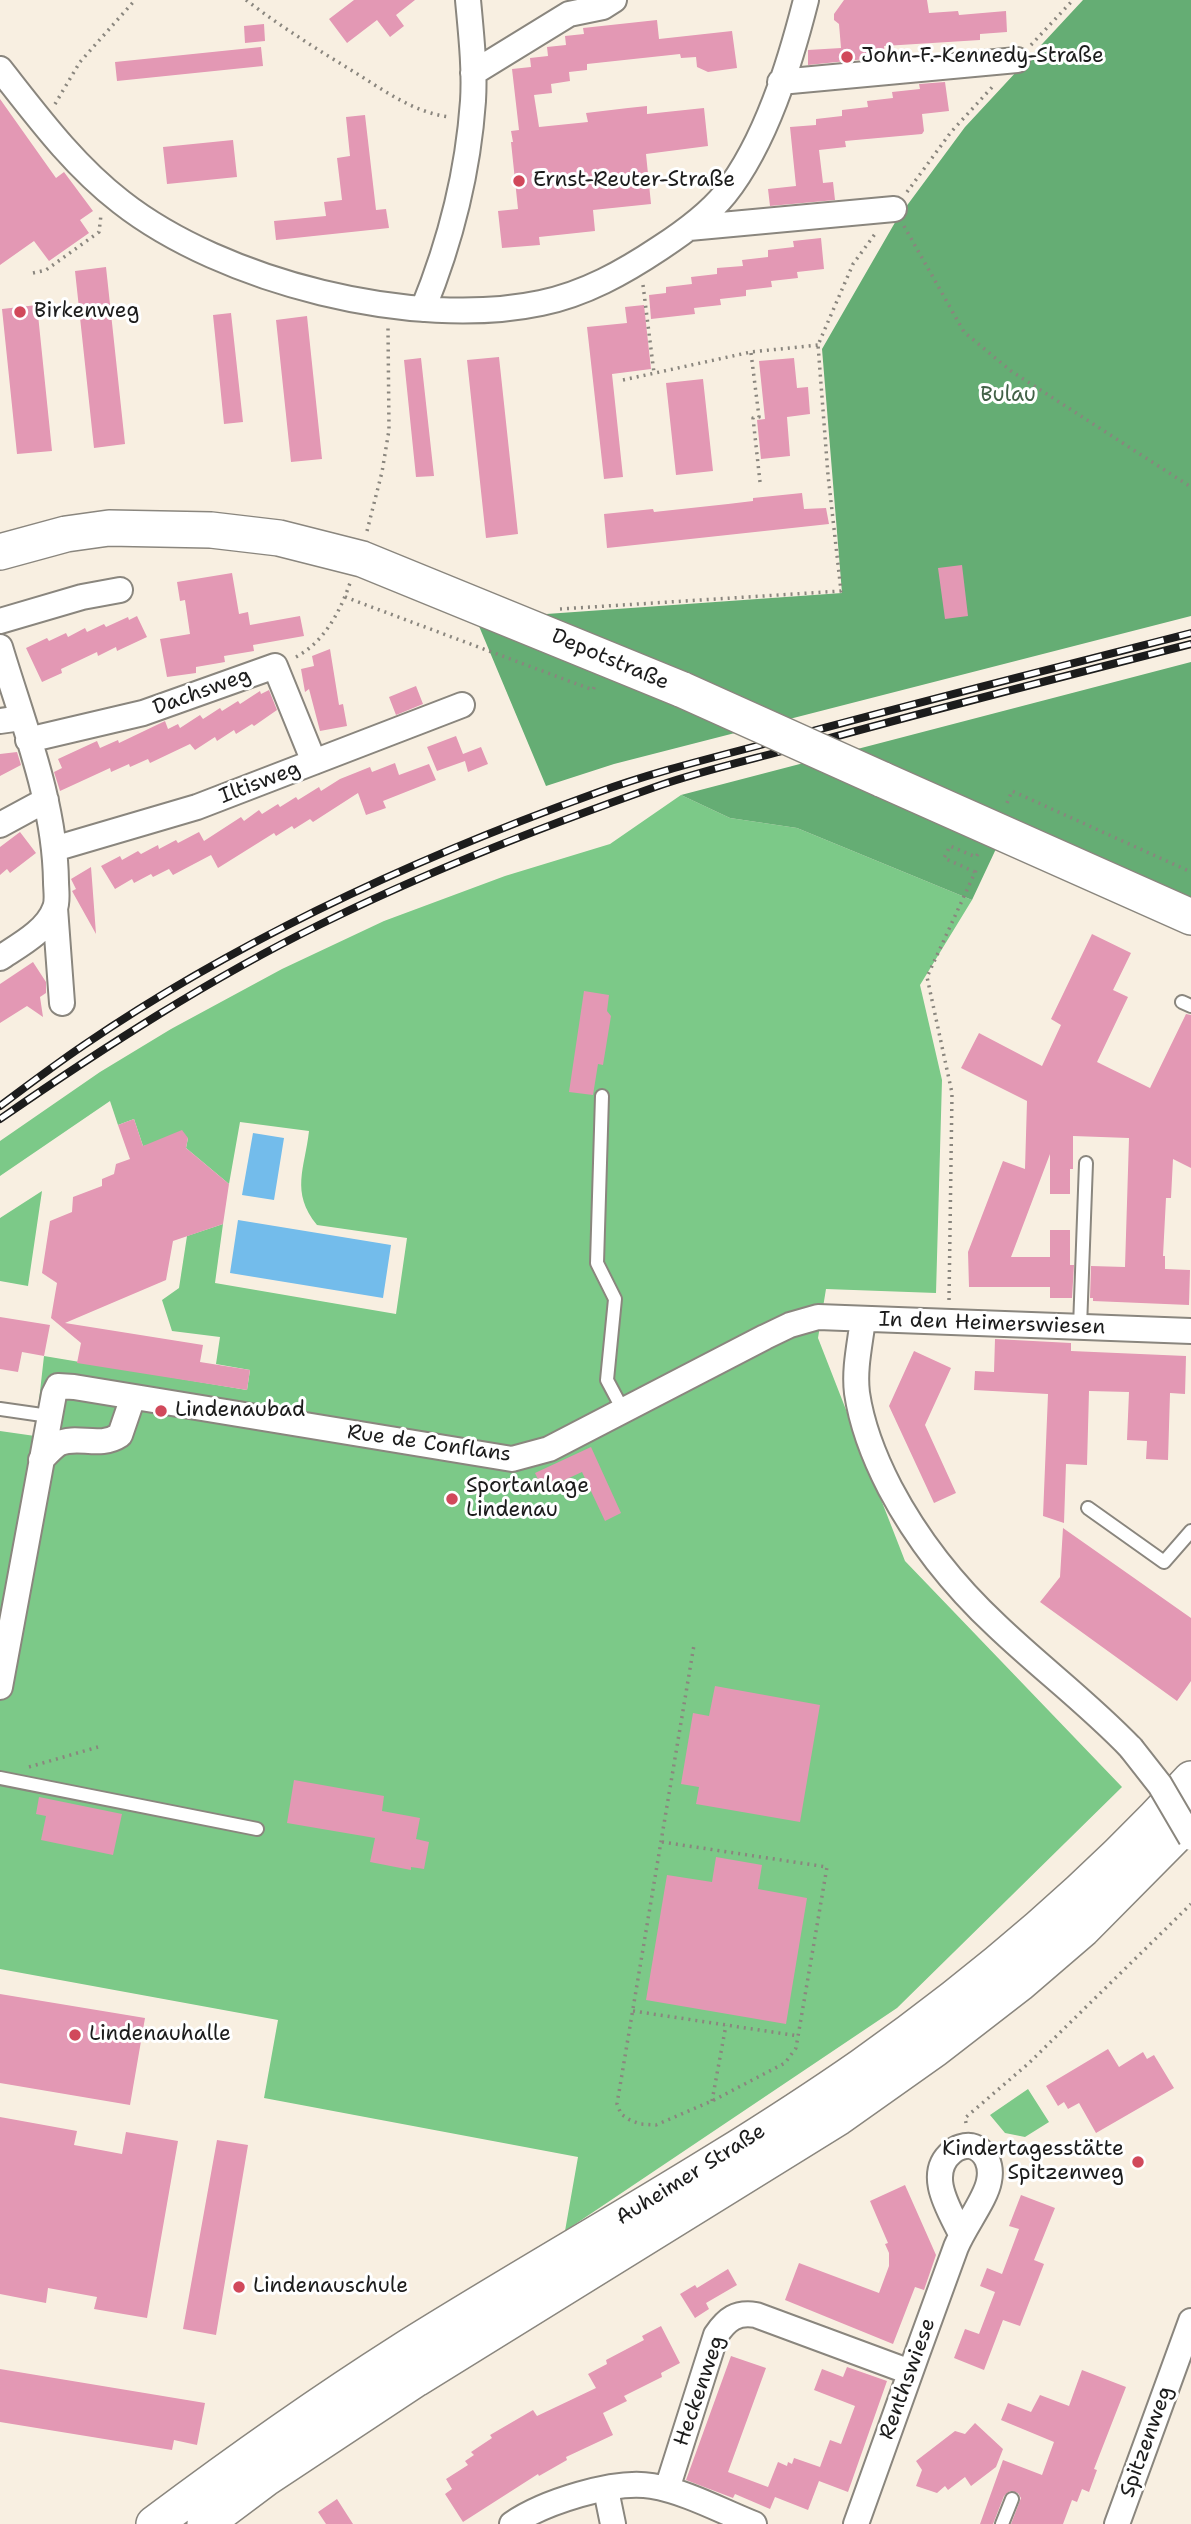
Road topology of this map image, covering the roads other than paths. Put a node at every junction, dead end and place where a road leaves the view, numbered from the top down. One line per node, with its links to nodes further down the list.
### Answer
1 (468, 0): 6 (street)
2 (614, 0): 6 (street)
3 (806, 0): 7 (street)
4 (1017, 60): 7 (street)
5 (0, 69): 10 (street)
6 (473, 73): 10 (street)
7 (780, 82): 9 (street)
8 (894, 209): 9 (street)
9 (689, 228): 10 (street)
10 (423, 309)
11 (0, 552): 22 (main road, Depotstraße, bridge)
12 (120, 590): 13 (street)
13 (0, 621)
14 (0, 647): 16 (street)
15 (463, 705): 17 (street, Iltisweg)
16 (17, 726): 17 (street, Dachsweg); 18 (street)
17 (313, 762): 20 (street, Iltisweg)
18 (46, 800): 19 (street); 20 (street)
19 (0, 825)
20 (54, 849): 21 (street)
21 (55, 908): 23 (street); 24 (street)
22 (1191, 917)
23 (0, 958)
24 (62, 1003)
25 (601, 1096): 32 (lane)
26 (1086, 1163): 28 (lane)
27 (863, 1319): 28 (street, In den Heimerswiesen); 32 (street, Rue de Conflans); 42 (street, In den Heimerswiesen, bridge)
28 (1080, 1327): 29 (street, In den Heimerswiesen)
29 (1191, 1331)
30 (133, 1396): 32 (street, Rue de Conflans); 33 (street, Rue de Conflans); 34 (street)
31 (0, 1409): 33 (lane)
32 (623, 1410)
33 (49, 1416): 34 (street, Rue de Conflans)
34 (41, 1460): 37 (street, Rue de Conflans)
35 (1088, 1508): 36 (lane)
36 (1191, 1531)
37 (0, 1687)
38 (0, 1778): 41 (lane)
39 (1191, 1779): 49 (main road, Auheimer Straße)
40 (1191, 1819): 50 (main road, Auheimer Straße)
41 (257, 1829)
42 (1191, 1839)
43 (961, 2234): 43 (street, Renthswiese); 45 (street, Renthswiese)
44 (1191, 2321): 56 (street, Spitzenweg)
45 (910, 2372): 46 (street, Heckenweg); 54 (street, Renthswiese)
46 (667, 2489): 47 (street); 53 (street)
47 (606, 2490): 51 (street); 52 (street)
48 (1012, 2499): 55 (lane)
49 (154, 2524)
50 (205, 2524)
51 (512, 2524)
52 (613, 2524)
53 (754, 2524)
54 (856, 2524)
55 (1002, 2524)
56 (1117, 2524)

